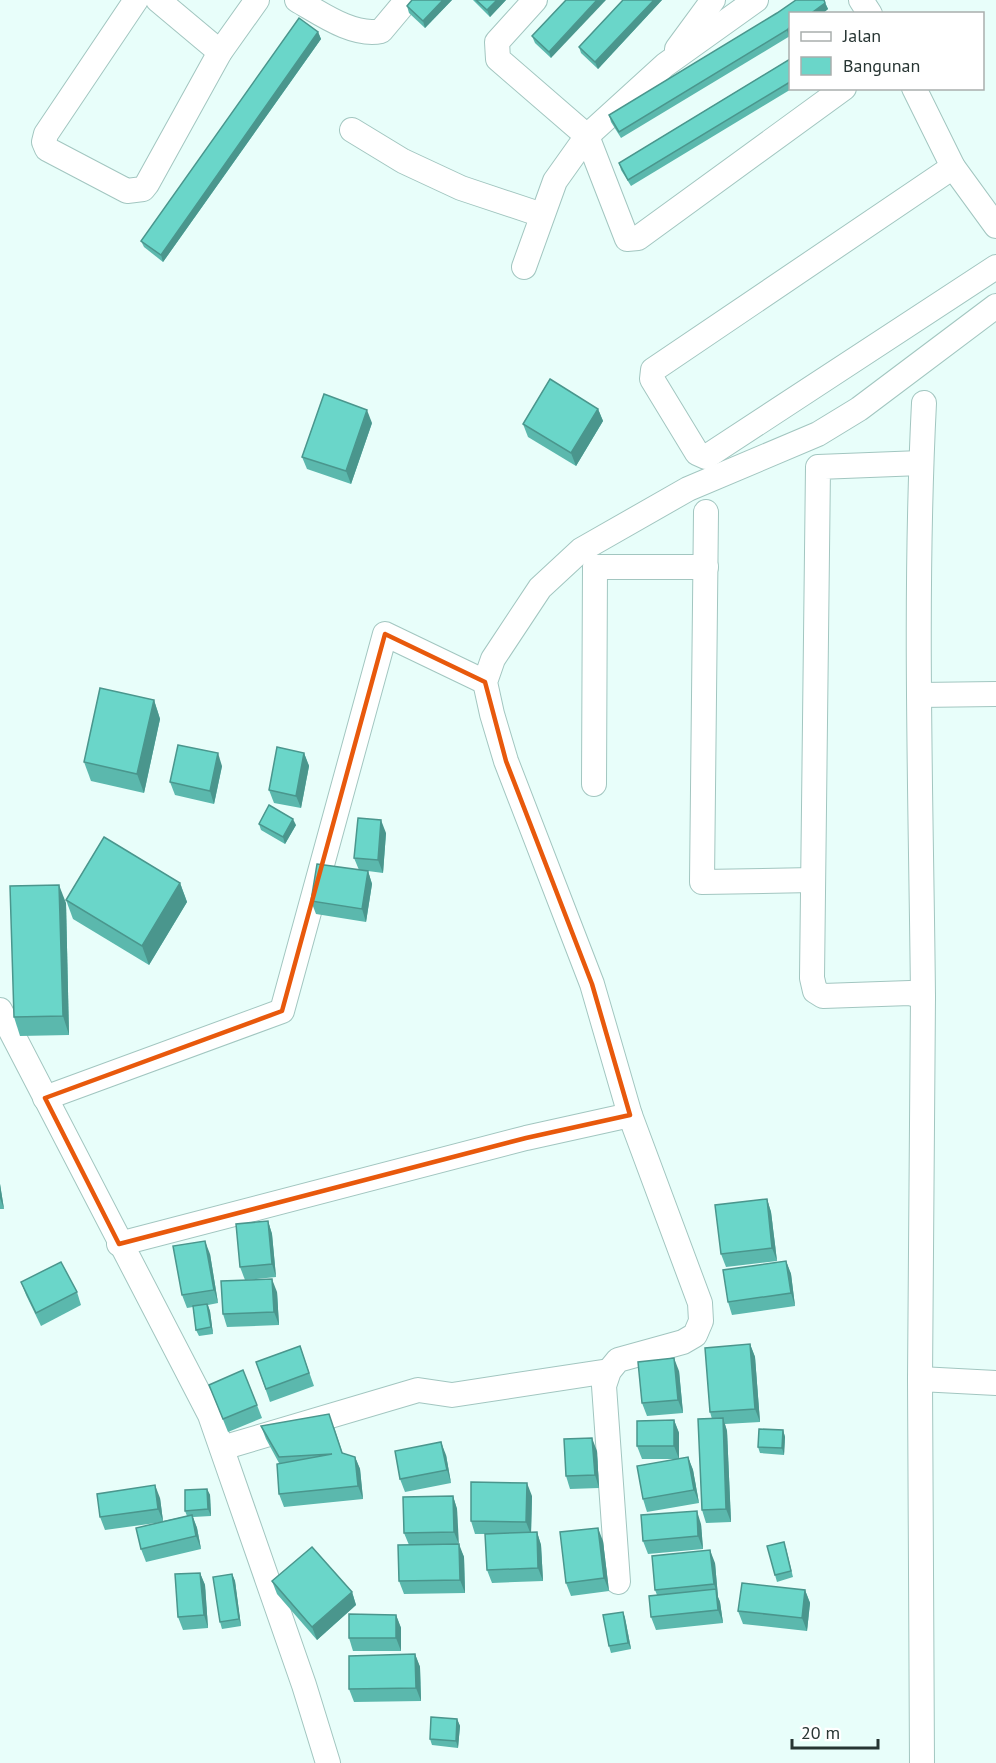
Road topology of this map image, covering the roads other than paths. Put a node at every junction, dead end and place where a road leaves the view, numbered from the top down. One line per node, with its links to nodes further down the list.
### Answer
1 (136, 0): 9 (street)
2 (158, 0): 9 (street)
3 (257, 0): 9 (street)
4 (297, 0): 5 (street)
5 (407, 0)
6 (535, 0): 14 (street)
7 (713, 0): 10 (street)
8 (756, 0): 10 (street)
9 (220, 52)
10 (665, 65): 14 (street)
11 (841, 90): 14 (street)
12 (915, 90): 15 (street)
13 (352, 130): 16 (street)
14 (587, 136): 16 (street)
15 (953, 167): 17 (street); 19 (street)
16 (542, 215): 18 (street)
17 (996, 226)
18 (524, 267)
19 (996, 267)
20 (996, 306): 25 (street)
21 (924, 403): 22 (street)
22 (921, 463): 27 (street); 29 (street)
23 (706, 512): 24 (street)
24 (705, 567): 28 (street); 29 (street)
25 (485, 682): 32 (street); 33 (street)
26 (996, 694): 27 (street)
27 (920, 695): 30 (street)
28 (594, 784)
29 (813, 880): 30 (street)
30 (923, 997): 36 (street)
31 (0, 1010): 32 (street)
32 (45, 1098): 34 (street)
33 (630, 1115): 34 (street); 35 (street)
34 (119, 1244): 38 (street)
35 (609, 1371): 38 (street); 39 (street)
36 (920, 1379): 37 (street); 41 (street)
37 (996, 1383)
38 (222, 1448): 40 (street)
39 (618, 1582)
40 (328, 1763)
41 (922, 1763)

